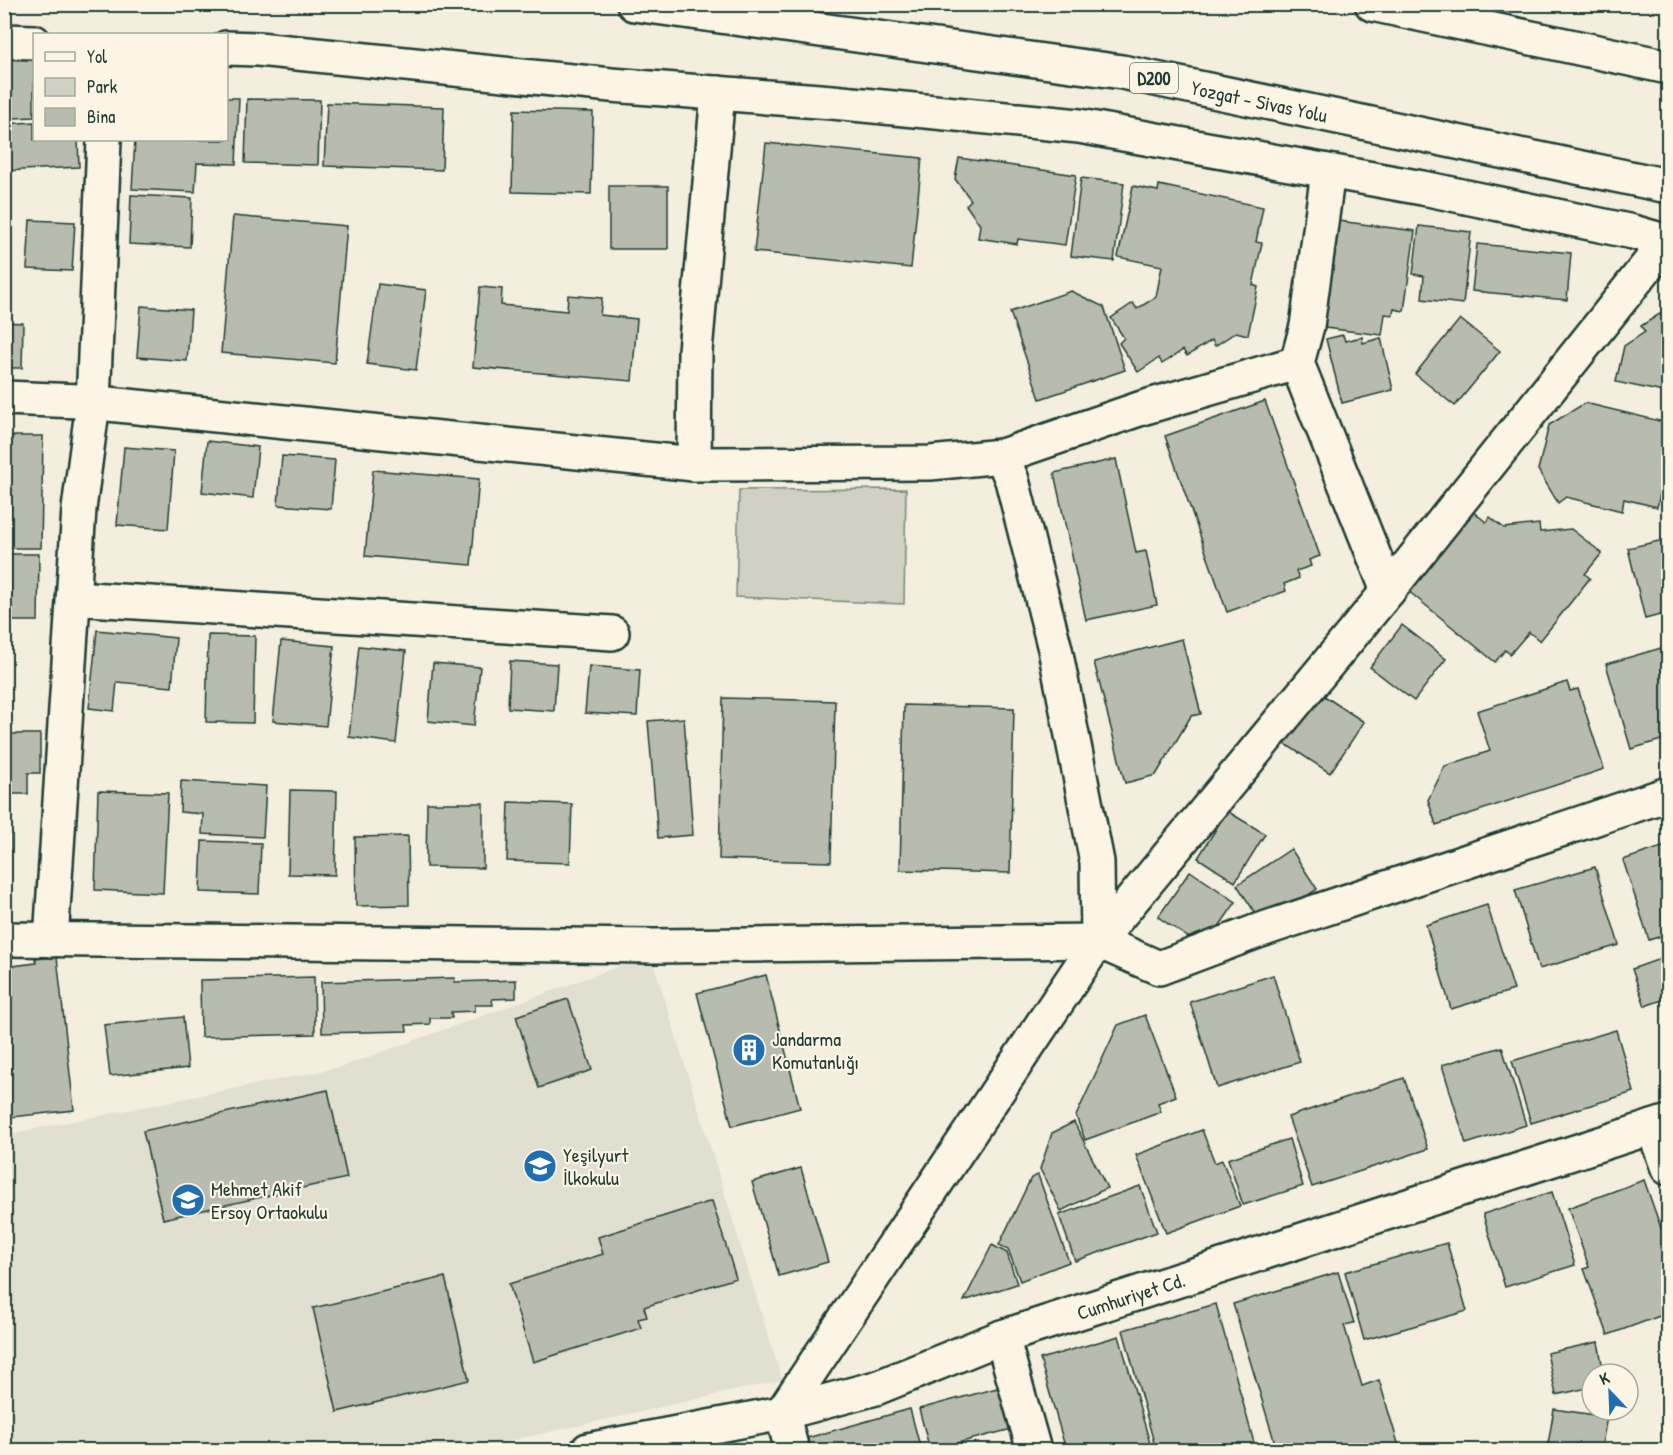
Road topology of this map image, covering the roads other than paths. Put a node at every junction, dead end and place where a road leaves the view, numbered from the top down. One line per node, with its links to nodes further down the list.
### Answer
1 (634, 4): 10 (main road, Yozgat - Sivas Yolu / D200)
2 (1371, 4): 6 (main road)
3 (4, 42): 4 (main road)
4 (33, 42)
5 (228, 48): 7 (main road)
6 (1668, 67)
7 (718, 93): 9 (main road); 16 (main road)
8 (104, 141): 14 (main road)
9 (1328, 172): 11 (main road); 12 (main road)
10 (1668, 186)
11 (1668, 241): 17 (main road)
12 (1297, 363): 15 (main road); 17 (main road)
13 (4, 398): 14 (main road)
14 (93, 403): 16 (main road); 18 (main road)
15 (1002, 456): 16 (main road); 23 (main road)
16 (694, 464)
17 (1388, 591): 23 (main road)
18 (74, 598): 19 (main road); 22 (main road)
19 (612, 633)
20 (1668, 794): 23 (main road)
21 (4, 939): 22 (main road)
22 (51, 940): 23 (main road)
23 (1098, 941): 27 (main road)
24 (1661, 1124): 25 (main road); 26 (main road, Cumhuriyet Cd.)
25 (1668, 1168)
26 (1002, 1337): 27 (main road, Cumhuriyet Cd.); 30 (main road)
27 (782, 1413): 28 (main road, Cumhuriyet Cd.); 29 (main road)
28 (588, 1450)
29 (792, 1450)
30 (1034, 1450)

